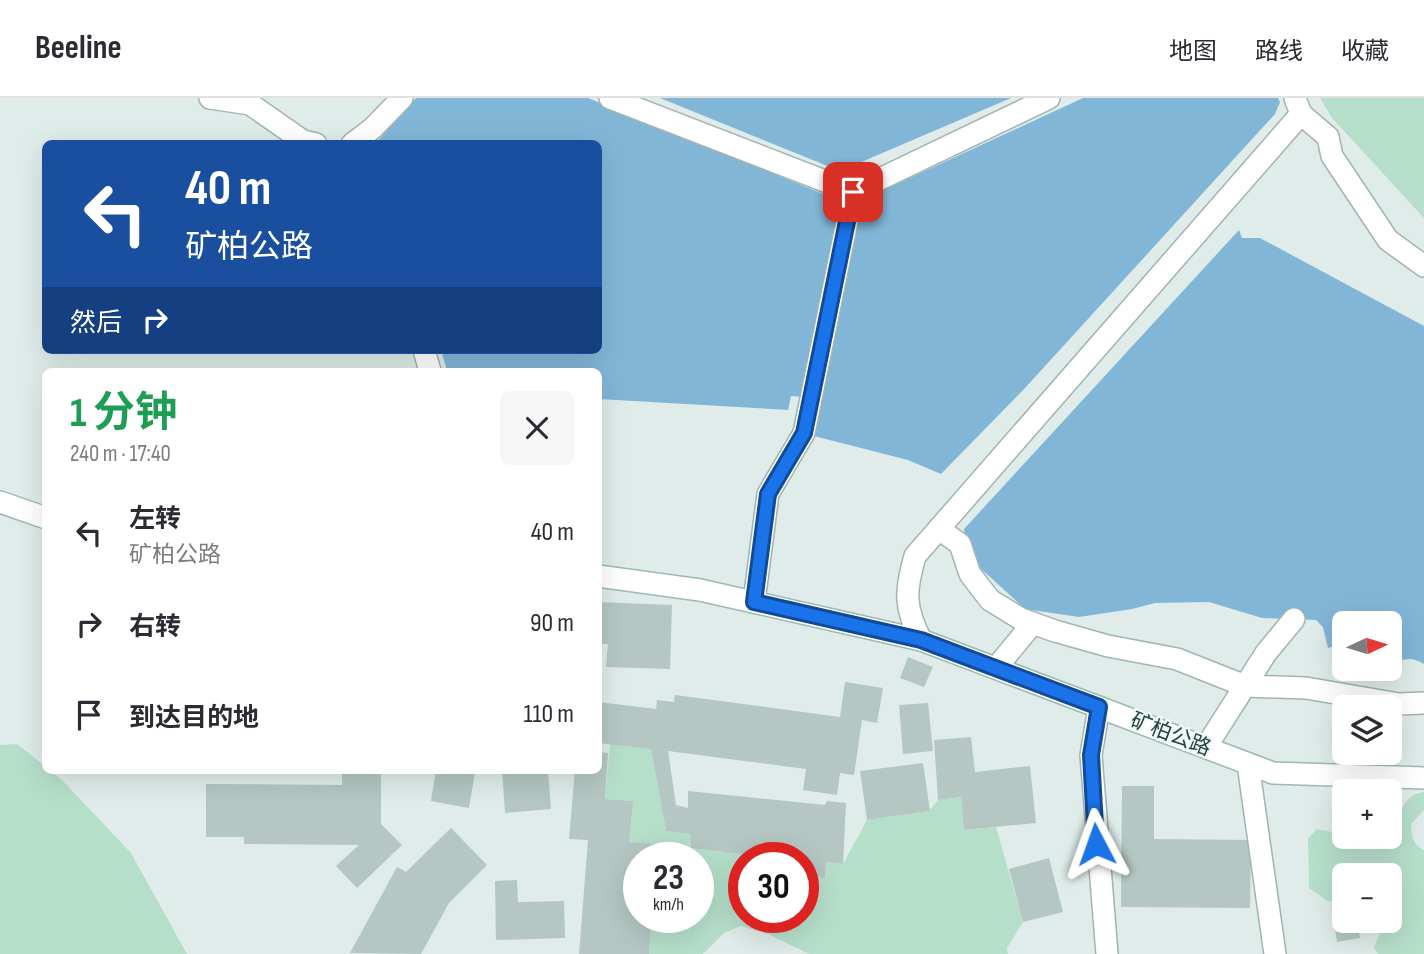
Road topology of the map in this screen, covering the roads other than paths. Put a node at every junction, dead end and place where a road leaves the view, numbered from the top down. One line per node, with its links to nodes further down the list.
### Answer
1 (210, 98): 6 (street)
2 (402, 98): 7 (street)
3 (610, 98): 8 (street)
4 (1049, 98): 8 (street)
5 (1298, 106): 9 (street); 12 (street)
6 (302, 140)
7 (360, 140)
8 (853, 192): 14 (street)
9 (1424, 266)
10 (0, 502): 11 (street)
11 (42, 518)
12 (939, 529): 16 (street); 17 (street)
13 (602, 577): 14 (street, 矿柏公路)
14 (754, 602): 17 (street, 矿柏公路)
15 (1294, 619): 19 (street)
16 (1033, 623): 18 (street); 19 (street)
17 (921, 640): 18 (street, 矿柏公路)
18 (996, 668): 21 (street, 矿柏公路)
19 (1245, 686): 20 (street); 22 (street)
20 (1424, 703)
21 (1099, 707): 22 (street, 矿柏公路); 25 (street)
22 (1206, 747): 23 (street, 矿柏公路)
23 (1248, 764): 24 (street, 矿柏公路); 26 (street)
24 (1424, 778)
25 (1107, 954)
26 (1275, 954)

